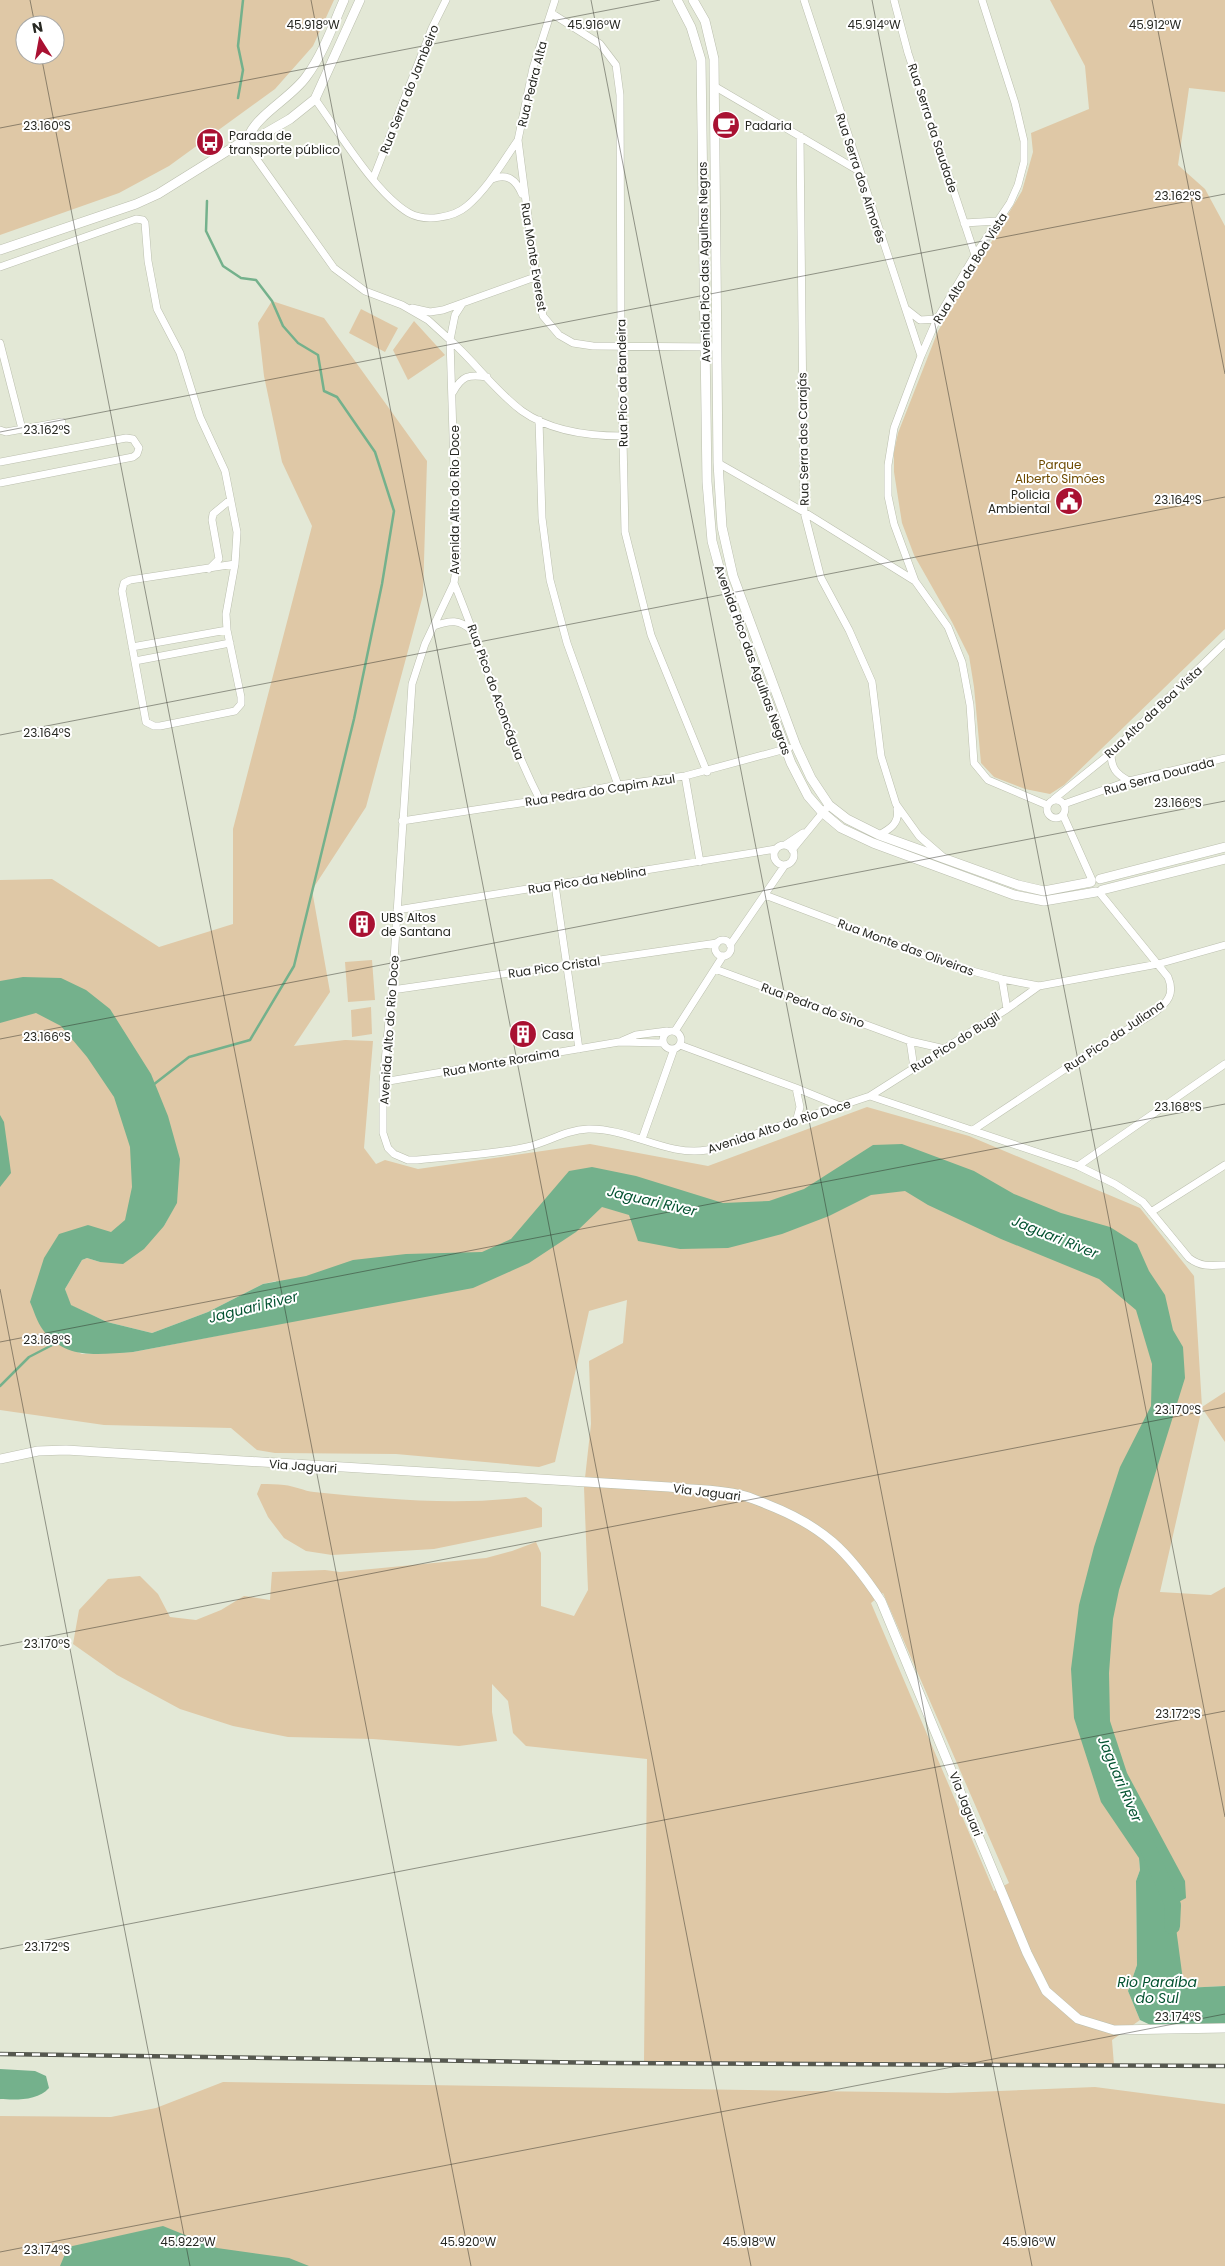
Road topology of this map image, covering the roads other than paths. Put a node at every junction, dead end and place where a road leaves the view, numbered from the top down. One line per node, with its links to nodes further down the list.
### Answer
1 (344, 0): 14 (street)
2 (360, 0): 12 (street)
3 (446, 0): 17 (street, Rua Serra do Jambeiro)
4 (555, 0): 10 (street, Rua Pedra Alta)
5 (677, 0): 33 (street, Avenida Pico das Agulhas Negras)
6 (693, 0): 11 (street, Avenida Pico das Agulhas Negras)
7 (804, 0): 16 (street, Rua Serra dos Aimorés)
8 (894, 0): 21 (street, Rua Serra da Saudade)
9 (982, 0): 20 (street, Rua Alto da Boa Vista)
10 (552, 13): 15 (street, Rua Pedra Alta); 32 (street, Rua Pico da Bandeira)
11 (714, 86): 13 (street); 34 (street, Avenida Pico das Agulhas Negras)
12 (315, 99): 14 (street); 17 (street)
13 (800, 136): 16 (street); 47 (street, Rua Serra dos Carajás)
14 (246, 139): 22 (street); 27 (street)
15 (518, 140): 18 (street); 19 (street, Rua Monte Everest)
16 (859, 171): 28 (street, Rua Serra dos Aimorés)
17 (373, 179): 18 (street)
18 (492, 179): 19 (street)
19 (525, 199): 25 (street, Rua Monte Everest)
20 (998, 221): 21 (street); 23 (street, Rua Alto da Boa Vista)
21 (964, 223): 23 (street, Rua Serra da Saudade)
22 (0, 250)
23 (975, 255): 29 (street, Rua Alto da Boa Vista)
24 (0, 267): 46 (street)
25 (536, 277): 26 (street); 32 (street, Rua Monte Everest)
26 (462, 304): 27 (street); 30 (street, Avenida Alto do Rio Doce)
27 (402, 305): 30 (street)
28 (902, 305): 29 (street); 35 (street, Rua Serra dos Aimorés)
29 (937, 320): 35 (street, Rua Alto da Boa Vista)
30 (450, 340): 36 (street); 37 (street, Avenida Alto do Rio Doce)
31 (0, 343): 40 (street)
32 (621, 346): 33 (street, Rua Monte Everest); 42 (street, Rua Pico da Bandeira)
33 (705, 347): 34 (street, Rua Monte Everest); 60 (street, Avenida Pico das Agulhas Negras)
34 (717, 347): 44 (street, Avenida Pico das Agulhas Negras)
35 (921, 356): 50 (street, Rua Alto da Boa Vista)
36 (487, 377): 37 (street); 38 (street)
37 (453, 393): 51 (street, Avenida Alto do Rio Doce)
38 (539, 420): 42 (street); 66 (street)
39 (62, 422): 40 (street)
40 (22, 429): 41 (street)
41 (0, 430)
42 (622, 436): 63 (street, Rua Pico da Bandeira)
43 (0, 462): 45 (street)
44 (718, 463): 47 (street); 59 (street, Avenida Pico das Agulhas Negras)
45 (0, 483)
46 (230, 500): 48 (street); 49 (street)
47 (804, 512): 50 (street); 69 (street, Rua Serra dos Carajás)
48 (235, 564): 49 (street); 53 (street)
49 (209, 569): 57 (street)
50 (915, 581): 71 (street, Rua Alto da Boa Vista)
51 (454, 583): 52 (street, Avenida Alto do Rio Doce); 54 (street, Rua Pico do Aconcágua)
52 (434, 626): 54 (street); 75 (street, Avenida Alto do Rio Doce)
53 (227, 630): 55 (street); 57 (street)
54 (475, 633): 67 (street, Rua Pico do Aconcágua)
55 (230, 643): 58 (street); 58 (street)
56 (1225, 643): 61 (street, Rua Alto da Boa Vista)
57 (132, 647): 58 (street)
58 (135, 661)
59 (796, 746): 60 (street, Rua Pedra do Capim Azul); 70 (street, Avenida Pico das Agulhas Negras)
60 (786, 749): 63 (street, Rua Pedra do Capim Azul); 72 (street, Avenida Pico das Agulhas Negras)
61 (1111, 752): 65 (street); 68 (street, Rua Alto da Boa Vista)
62 (1225, 758): 65 (street, Rua Serra Dourada)
63 (707, 772): 64 (street, Rua Pedra do Capim Azul)
64 (685, 776): 66 (street, Rua Pedra do Capim Azul); 85 (street)
65 (1129, 781): 68 (street, Rua Serra Dourada)
66 (618, 785): 67 (street, Rua Pedra do Capim Azul)
67 (540, 800): 75 (street, Rua Pedra do Capim Azul)
68 (1060, 801): 71 (street); 73 (street)
69 (896, 804): 78 (street); 83 (street, Rua Serra dos Carajás)
70 (828, 805): 72 (street); 78 (street, Avenida Pico das Agulhas Negras)
71 (1047, 805): 74 (street)
72 (822, 812): 76 (street); 89 (street, Avenida Pico das Agulhas Negras)
73 (1063, 814): 74 (street); 77 (street)
74 (1052, 818): 77 (street)
75 (402, 822): 91 (street, Avenida Alto do Rio Doce)
76 (807, 830): 79 (street); 82 (street)
77 (1070, 834): 87 (street)
78 (879, 835): 83 (street, Avenida Pico das Agulhas Negras)
79 (785, 845): 81 (street); 82 (street)
80 (1225, 847): 87 (street, Avenida Pico das Agulhas Negras)
81 (776, 849): 85 (street, Rua Pico da Neblina); 86 (street)
82 (792, 850): 86 (street)
83 (942, 856): 87 (street, Avenida Pico das Agulhas Negras)
84 (1225, 859): 89 (street, Avenida Pico das Agulhas Negras)
85 (700, 862): 88 (street, Rua Pico da Neblina)
86 (785, 865): 90 (street)
87 (1094, 881): 89 (street)
88 (555, 885): 91 (street, Rua Pico da Neblina); 97 (street)
89 (1099, 892): 96 (street, Rua Pico da Juliana)
90 (765, 895): 93 (street); 99 (street, Rua Monte das Oliveiras)
91 (397, 910): 101 (street, Avenida Alto do Rio Doce)
92 (717, 944): 93 (street); 95 (street); 97 (street, Rua Pico Cristal)
93 (730, 945): 95 (street)
94 (1225, 945): 96 (street, Rua Monte das Oliveiras)
95 (724, 956): 98 (street)
96 (1158, 964): 100 (street, Rua Monte das Oliveiras); 117 (street, Rua Pico da Juliana)
97 (568, 965): 101 (street, Rua Pico Cristal); 108 (street)
98 (716, 969): 103 (street); 104 (street, Rua Pedra do Sino)
99 (1002, 979): 100 (street, Rua Monte das Oliveiras); 102 (street)
100 (1040, 986): 102 (street, Rua Pico do Bugil)
101 (392, 990): 112 (street, Avenida Alto do Rio Doce)
102 (1007, 1009): 109 (street, Rua Pico do Bugil)
103 (672, 1031): 105 (street, Rua Monte Roraima); 106 (street); 107 (street)
104 (910, 1041): 109 (street, Rua Pedra do Sino); 111 (street)
105 (619, 1042): 106 (street, Rua Monte Roraima); 108 (street, Rua Monte Roraima)
106 (662, 1042): 107 (street)
107 (677, 1047): 113 (street); 118 (street)
108 (579, 1049): 112 (street, Rua Monte Roraima)
109 (945, 1049): 111 (street, Rua Pico do Bugil)
110 (1225, 1064): 120 (street)
111 (914, 1068): 114 (street, Rua Pico do Bugil)
112 (383, 1082): 118 (street, Avenida Alto do Rio Doce)
113 (796, 1088): 115 (street); 116 (street)
114 (870, 1096): 115 (street, Avenida Alto do Rio Doce); 117 (street)
115 (840, 1106): 116 (street, Avenida Alto do Rio Doce)
116 (796, 1122): 118 (street, Avenida Alto do Rio Doce)
117 (974, 1130): 120 (street)
118 (642, 1139)
119 (1225, 1164): 121 (street)
120 (1078, 1166): 121 (street)
121 (1151, 1212): 122 (street)
122 (1225, 1265)
123 (0, 1459): 124 (street, Via Jaguari)
124 (1225, 2028)

